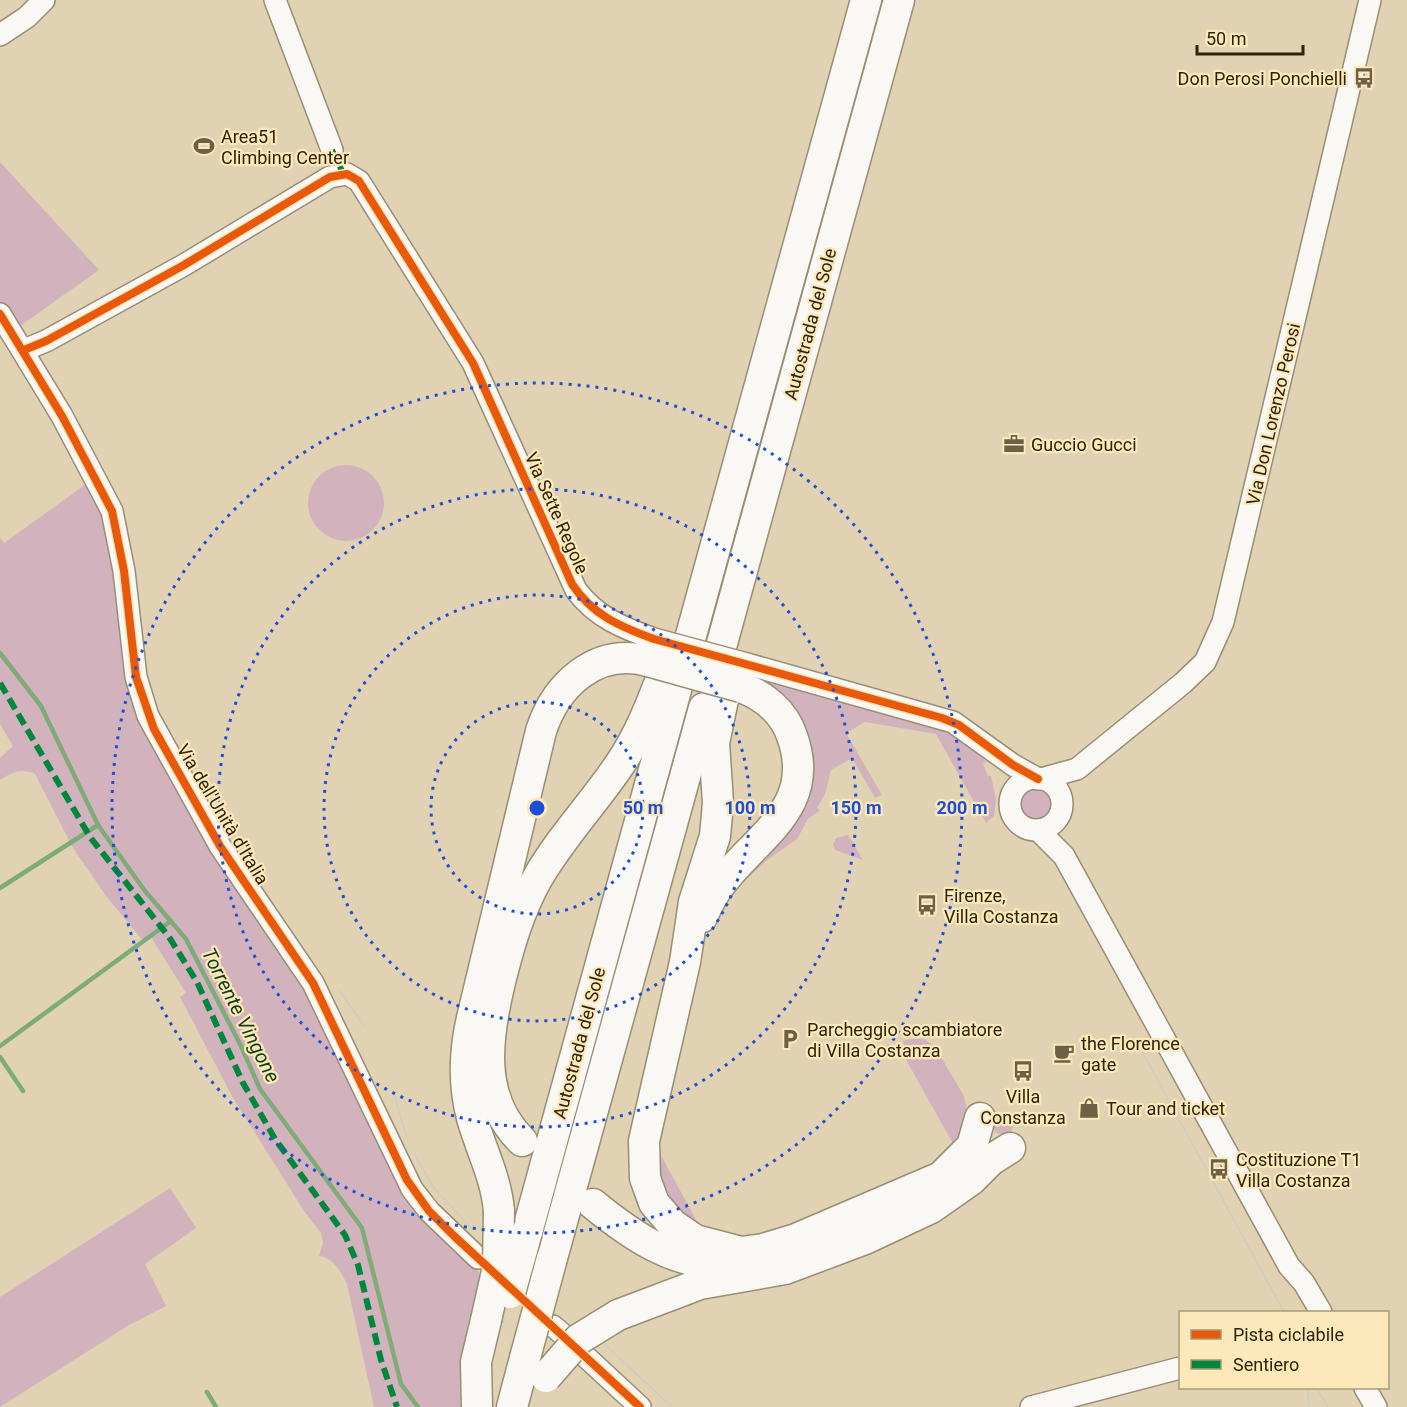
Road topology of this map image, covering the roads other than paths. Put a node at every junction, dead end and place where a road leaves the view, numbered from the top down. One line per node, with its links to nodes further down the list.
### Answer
1 (44, 0): 6 (street)
2 (275, 0): 7 (street)
3 (866, 0): 10 (highway, Autostrada del Sole)
4 (899, 0): 11 (highway, Autostrada del Sole)
5 (1370, 0): 12 (street, Via Don Lorenzo Perosi)
6 (0, 35)
7 (332, 150)
8 (0, 314): 9 (street, Via dell'Unità d'Italia)
9 (24, 350): 10 (street, Via Sette Regole); 23 (street, Via dell'Unità d'Italia)
10 (668, 654): 11 (highway, bridge); 19 (highway); 27 (highway, Autostrada del Sole, bridge); 27 (highway, bridge)
11 (730, 671): 13 (street); 17 (highway); 17 (highway); 29 (highway, Autostrada del Sole, bridge)
12 (1077, 769): 13 (street, Via Don Lorenzo Perosi); 14 (street, Via Don Lorenzo Perosi)
13 (1040, 779): 14 (street); 15 (street)
14 (1060, 813): 15 (street); 16 (street)
15 (1038, 830): 16 (street)
16 (1064, 856): 24 (street)
17 (685, 962): 18 (highway)
18 (980, 1118)
19 (522, 1141)
20 (1010, 1148): 22 (highway)
21 (593, 1204): 22 (highway)
22 (865, 1239): 29 (highway, bridge)
23 (478, 1258)
24 (1289, 1266): 25 (street); 26 (street)
25 (1307, 1311)
26 (1320, 1311)
27 (493, 1326): 31 (highway)
28 (585, 1356): 34 (street)
29 (536, 1367): 32 (highway, Autostrada del Sole); 33 (highway)
30 (1179, 1368): 35 (street)
31 (478, 1407)
32 (512, 1407)
33 (531, 1407)
34 (640, 1407)
35 (1031, 1407)

